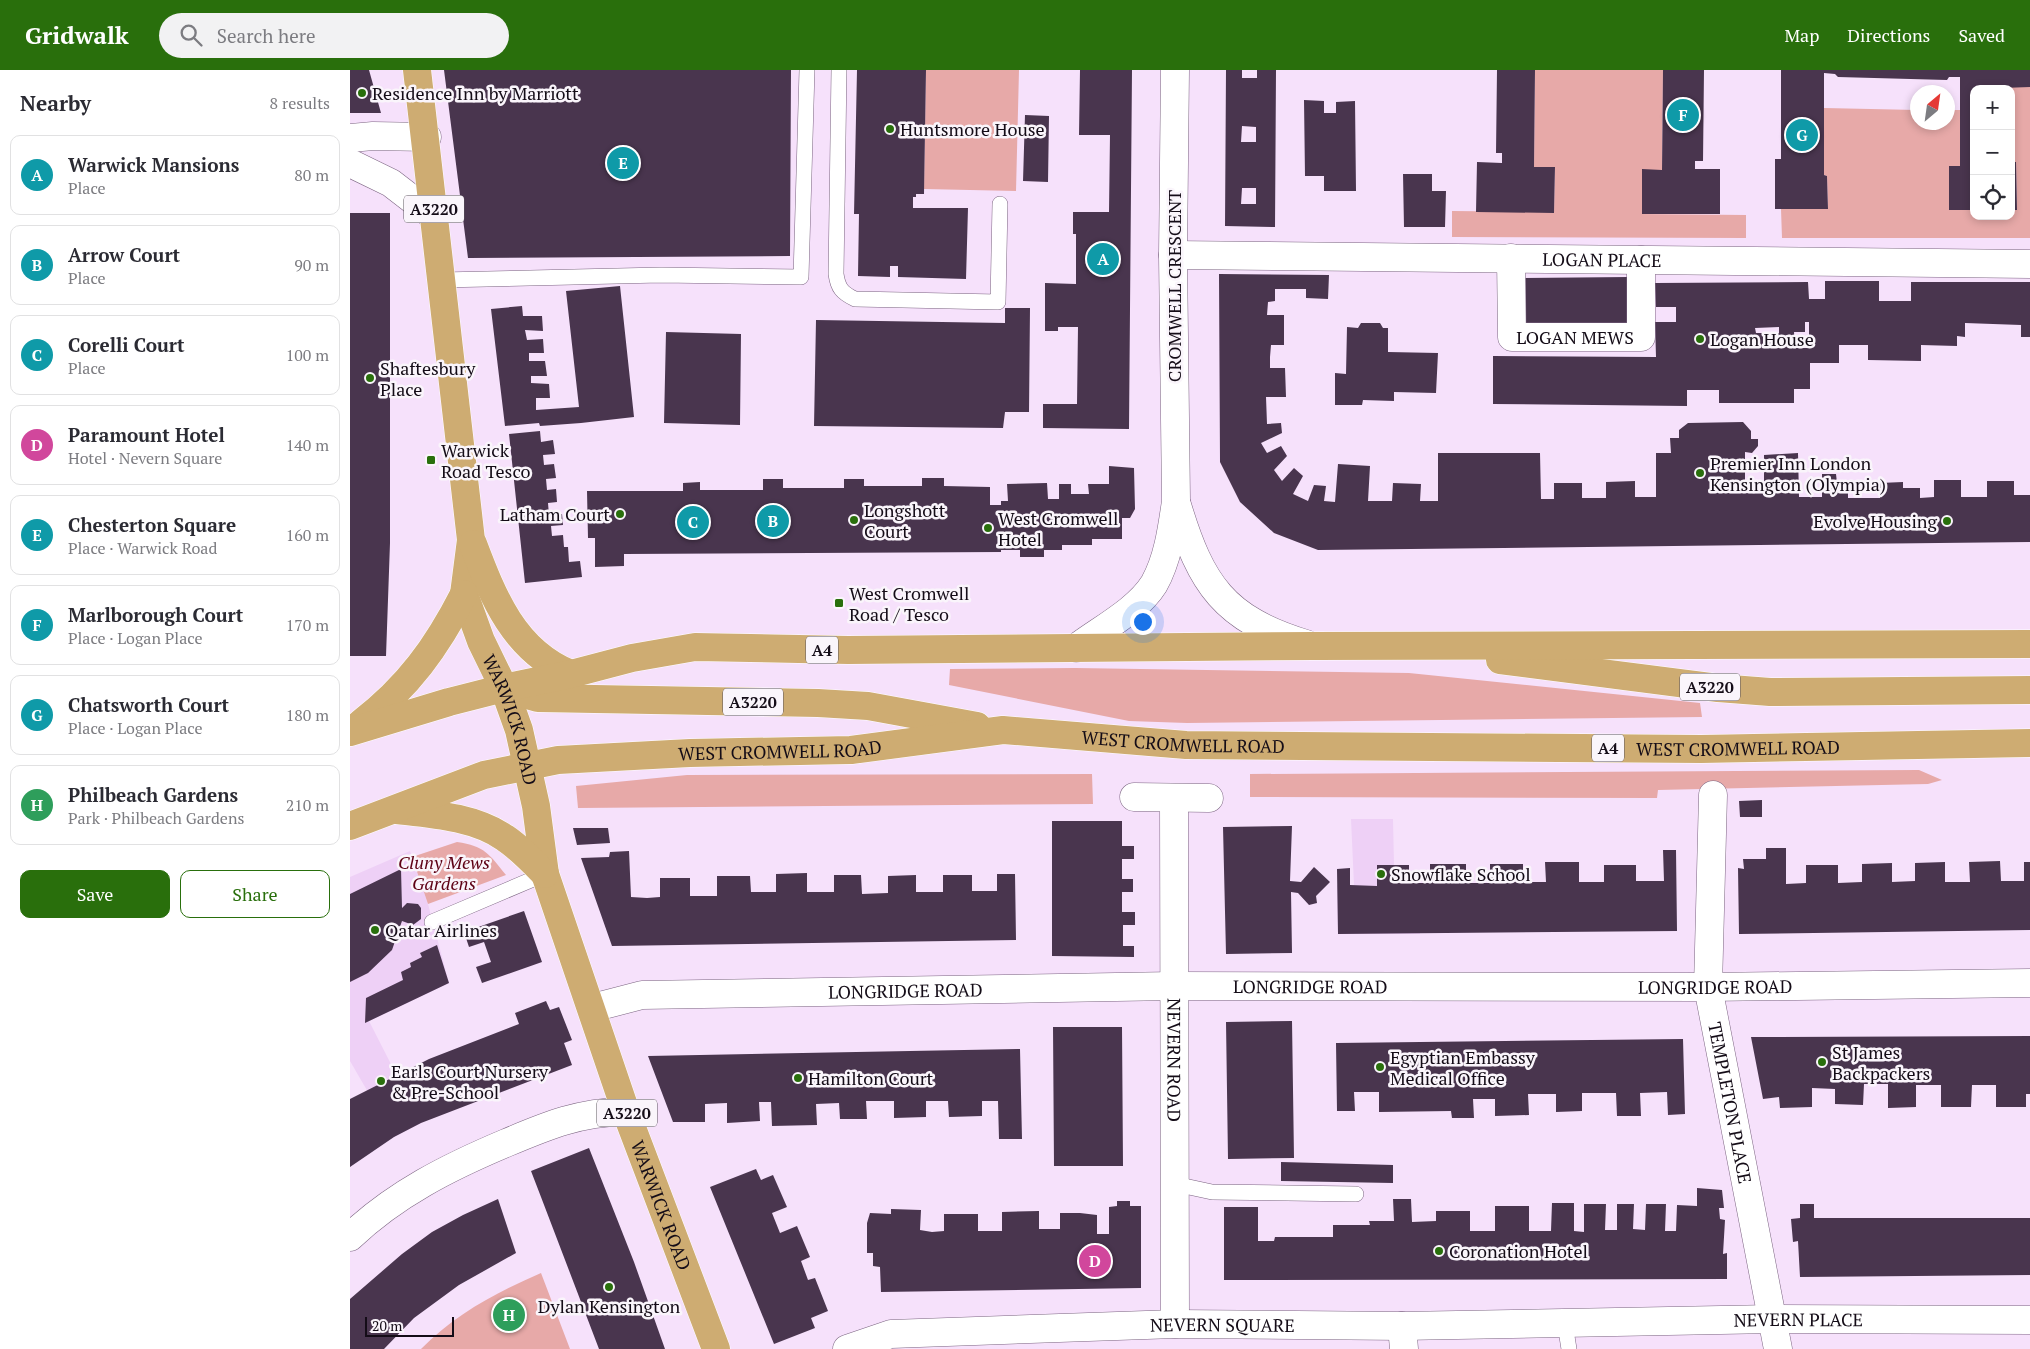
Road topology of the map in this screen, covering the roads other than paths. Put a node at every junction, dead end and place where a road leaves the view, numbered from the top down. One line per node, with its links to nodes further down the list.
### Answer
1 (417, 70): 6 (highway, WARWICK ROAD / A3220)
2 (807, 70): 14 (lane)
3 (839, 70): 8 (lane)
4 (1176, 70): 10 (street, CROMWELL CRESCENT)
5 (350, 138): 6 (street)
6 (426, 138): 9 (highway, WARWICK ROAD / A3220)
7 (350, 163): 9 (street)
8 (1000, 204)
9 (435, 217): 14 (highway, WARWICK ROAD / A3220)
10 (1172, 255): 11 (street, LOGAN PLACE); 15 (street, CROMWELL CRESCENT)
11 (1511, 258): 12 (street, LOGAN PLACE); 12 (street, LOGAN MEWS)
12 (1641, 260): 13 (street, LOGAN PLACE)
13 (2030, 264)
14 (441, 280): 16 (highway, WARWICK ROAD / A3220)
15 (1176, 501): 19 (street, CROMWELL CRESCENT); 21 (street, CROMWELL CRESCENT)
16 (471, 540): 17 (highway, WARWICK ROAD / A3220); 22 (highway, A3220)
17 (464, 594): 23 (highway, WARWICK ROAD / A3220); 26 (highway, A3220)
18 (2030, 644): 20 (highway, A4)
19 (1313, 646): 20 (highway, A4); 21 (highway, A4)
20 (1392, 646): 24 (highway, A3220)
21 (1076, 648): 22 (highway, A4)
22 (571, 674): 23 (highway)
23 (504, 688): 25 (highway, A3220); 26 (highway); 28 (highway, WARWICK ROAD / A3220)
24 (2030, 690)
25 (1003, 730): 27 (highway, WEST CROMWELL ROAD / A4); 28 (highway, WEST CROMWELL ROAD / A4)
26 (350, 732)
27 (2030, 743)
28 (527, 765): 33 (highway, WEST CROMWELL ROAD / A4); 35 (highway, WARWICK ROAD / A3220)
29 (1713, 794): 39 (street, TEMPLETON PLACE)
30 (1134, 797): 31 (street)
31 (1174, 798): 32 (street); 38 (street, NEVERN ROAD)
32 (1209, 798)
33 (391, 810): 34 (highway, WEST CROMWELL ROAD / A4); 35 (highway, A4)
34 (350, 826)
35 (545, 874): 36 (lane); 40 (highway, WARWICK ROAD / A3220)
36 (432, 922)
37 (2030, 983): 39 (street, LONGRIDGE ROAD)
38 (1173, 986): 39 (street, LONGRIDGE ROAD); 40 (street, LONGRIDGE ROAD); 42 (street, NEVERN ROAD)
39 (1708, 987): 45 (street, TEMPLETON PLACE)
40 (592, 1008): 41 (highway, WARWICK ROAD / A3220)
41 (626, 1112): 44 (street); 51 (highway, WARWICK ROAD / A3220)
42 (1175, 1184): 43 (lane); 47 (street, NEVERN ROAD)
43 (1356, 1194)
44 (350, 1237)
45 (1773, 1319): 46 (street, NEVERN PLACE); 48 (street, NEVERN PLACE); 53 (street, TEMPLETON PLACE)
46 (2030, 1320)
47 (1175, 1324): 49 (street, NEVERN SQUARE); 50 (street, NEVERN SQUARE)
48 (1567, 1337): 50 (street, NEVERN SQUARE)
49 (1045, 1338): 52 (street, NEVERN SQUARE)
50 (1403, 1338)
51 (716, 1349)
52 (847, 1349)
53 (1778, 1349)

